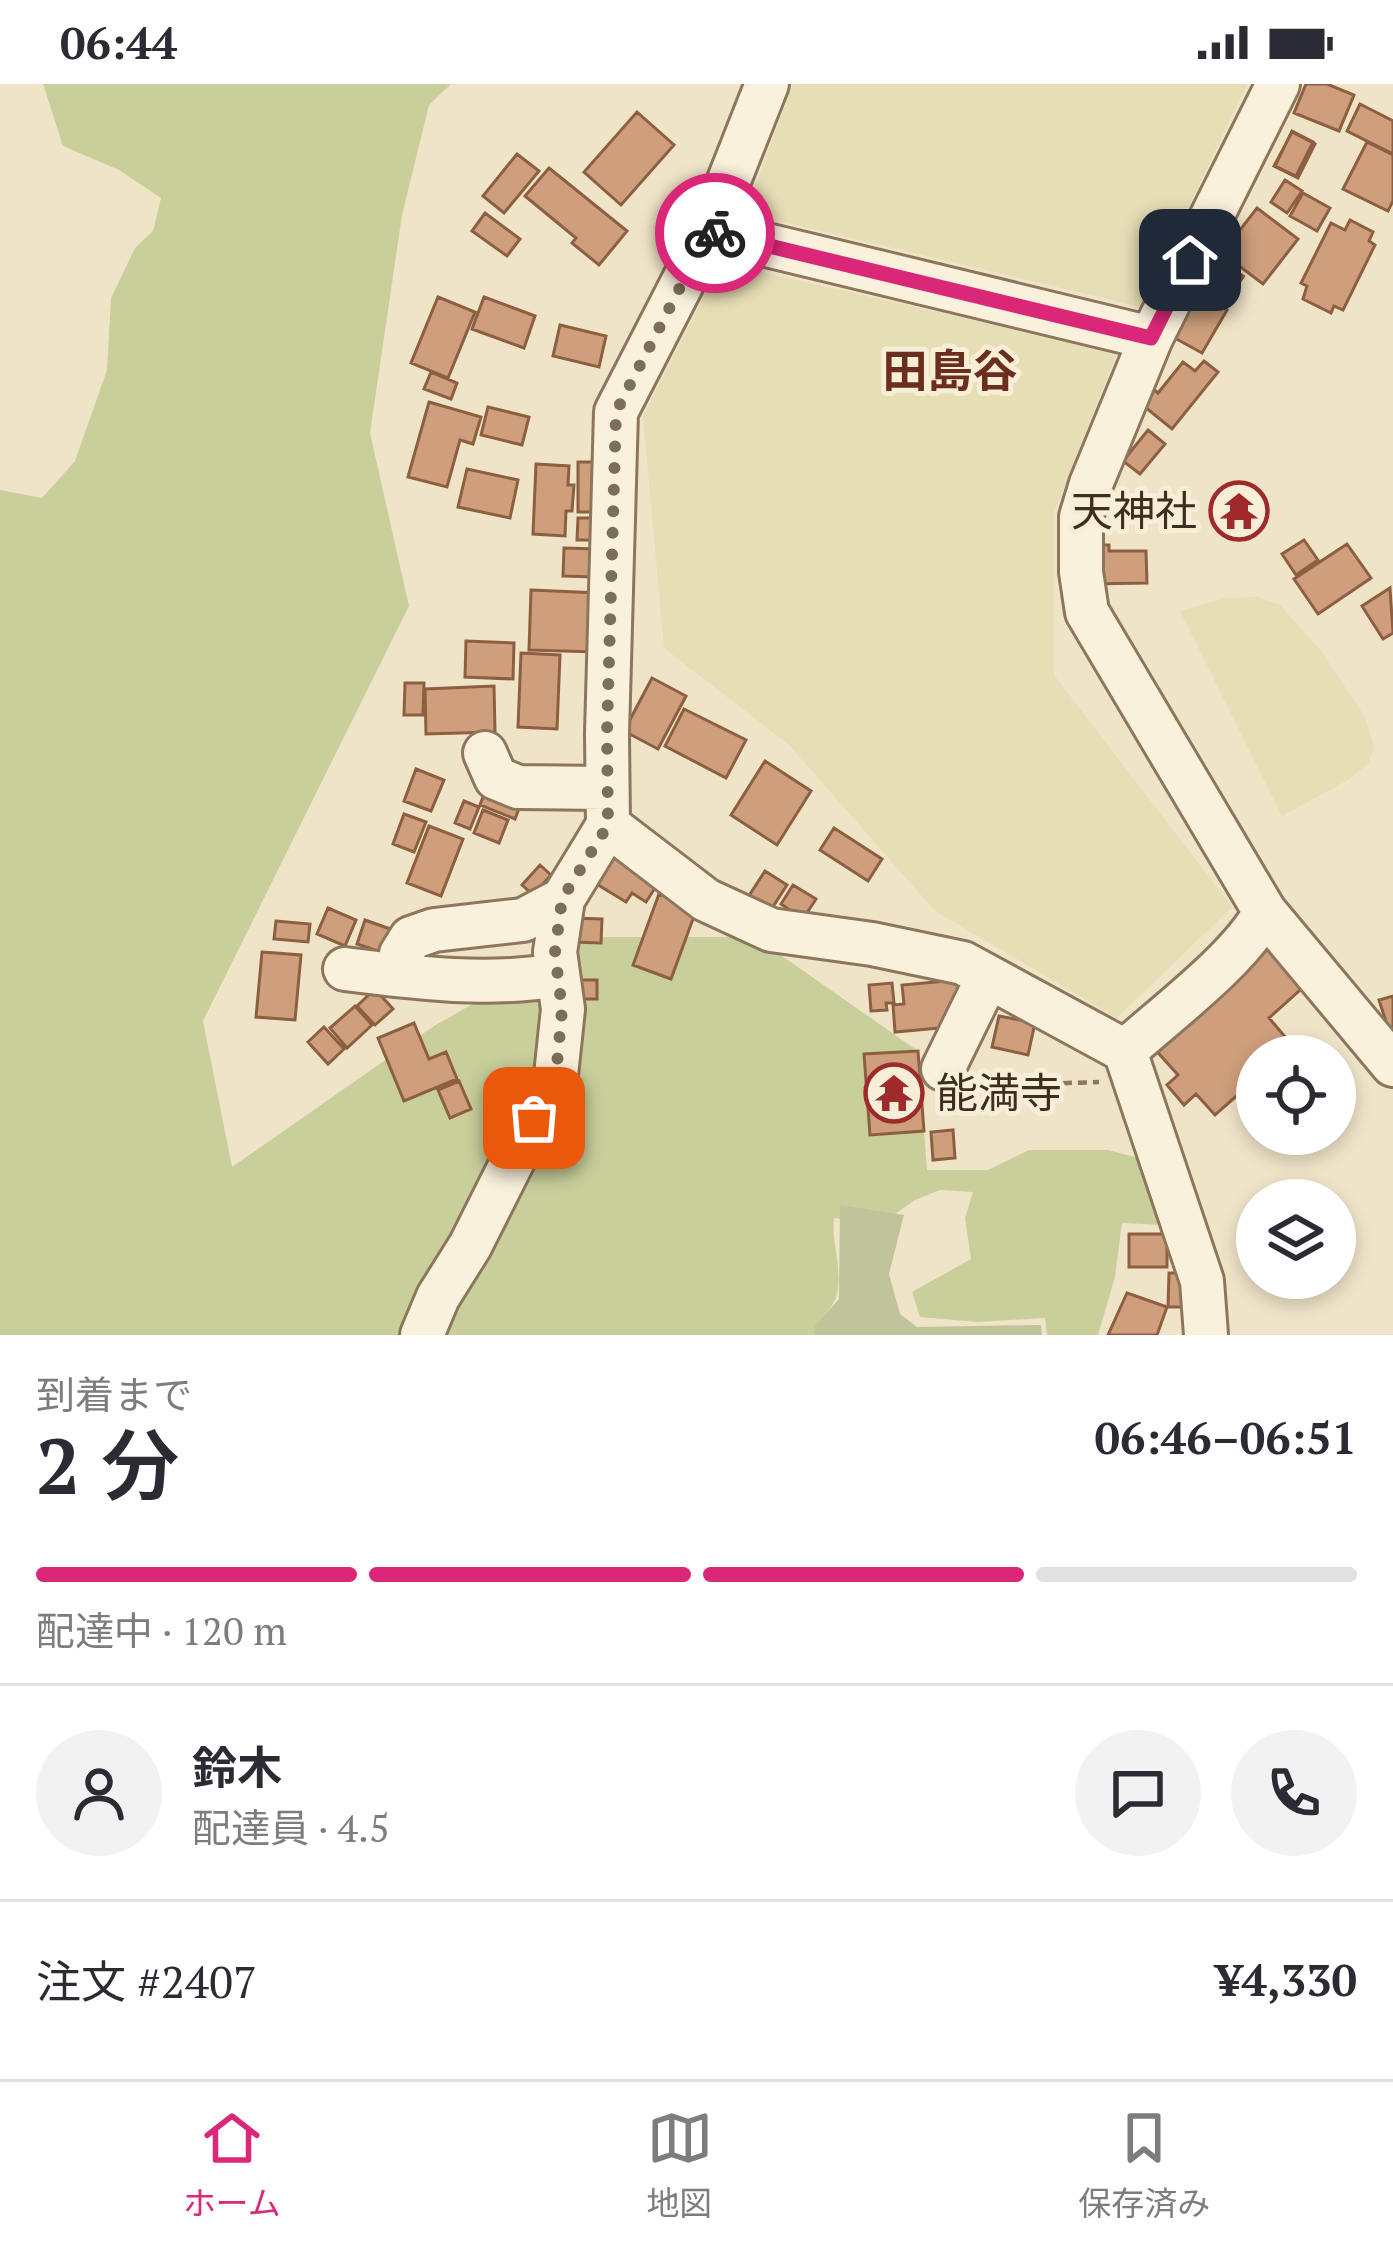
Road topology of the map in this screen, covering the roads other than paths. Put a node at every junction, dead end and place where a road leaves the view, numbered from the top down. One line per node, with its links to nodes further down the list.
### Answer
1 (767, 84): 3 (street)
2 (1278, 84): 4 (street)
3 (709, 231): 4 (street); 6 (street)
4 (1151, 338): 8 (street)
5 (485, 752): 6 (street)
6 (608, 807): 7 (street); 12 (street)
7 (562, 899): 10 (street); 11 (street)
8 (1265, 912): 13 (street); 14 (street)
9 (345, 969): 10 (street)
10 (396, 975): 11 (street)
11 (558, 975): 16 (street)
12 (988, 976): 14 (street); 15 (street)
13 (1393, 1065)
14 (1130, 1066): 17 (street)
15 (953, 1077)
16 (422, 1335)
17 (1206, 1335)

